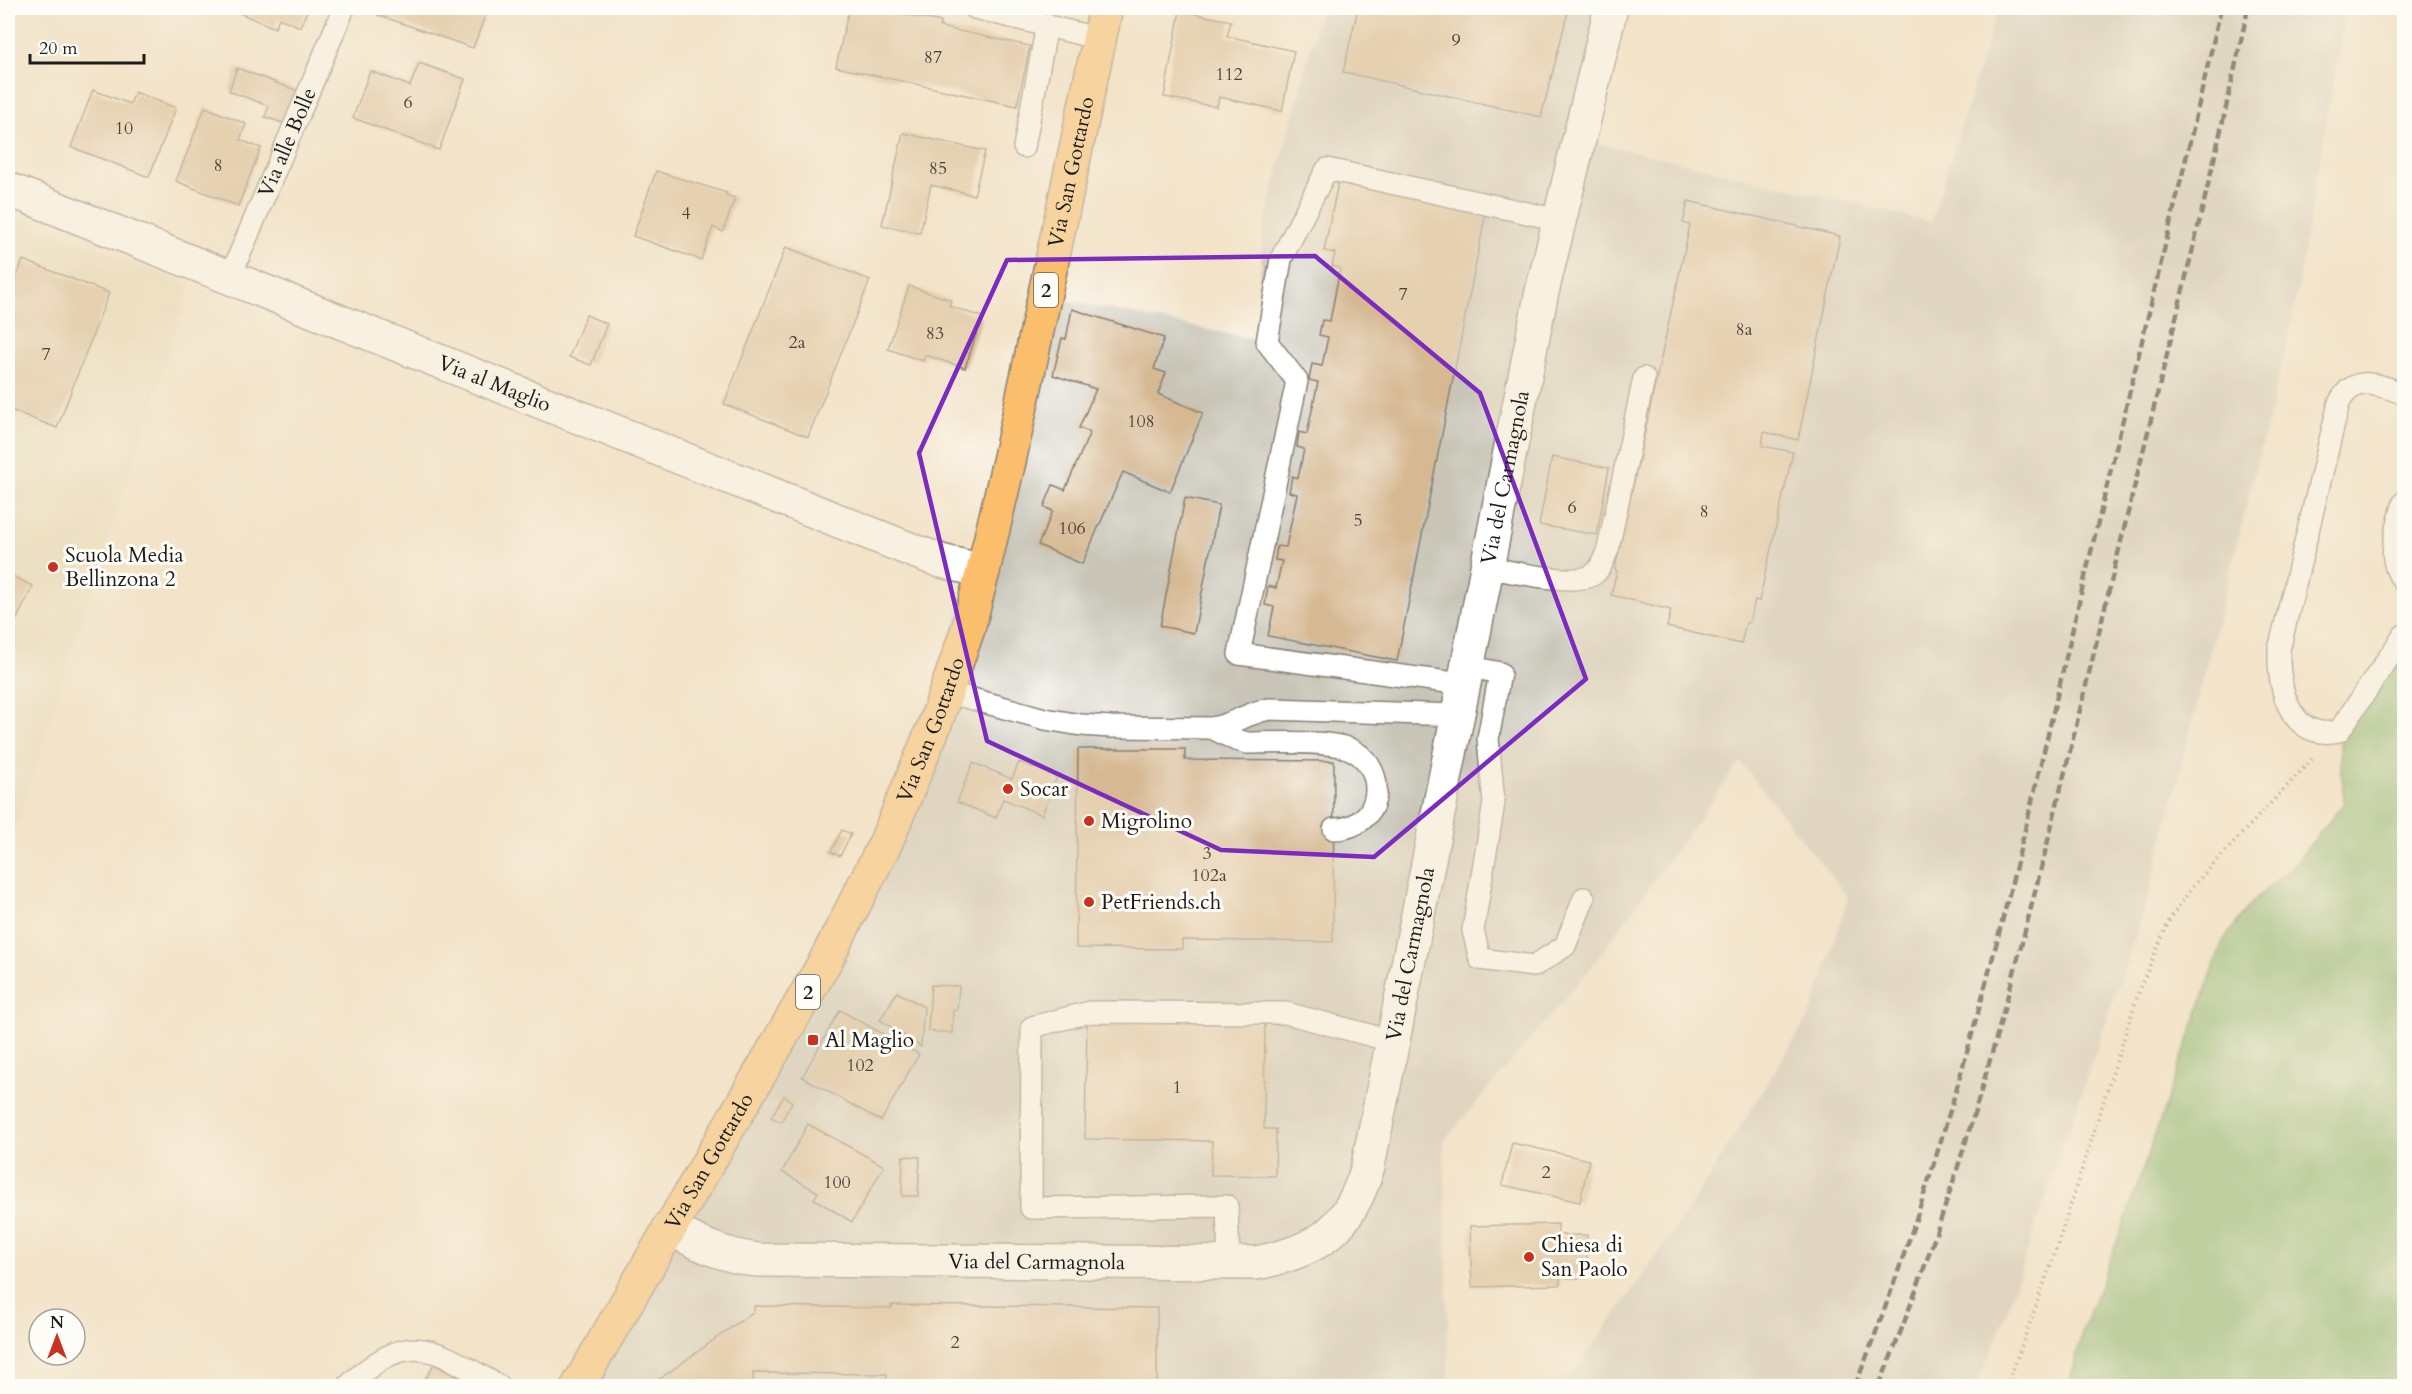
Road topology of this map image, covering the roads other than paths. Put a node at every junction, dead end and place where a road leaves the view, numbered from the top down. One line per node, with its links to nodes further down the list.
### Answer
1 (344, 8): 9 (lane, Via alle Bolle)
2 (975, 8): 5 (lane)
3 (1611, 8): 8 (street, Via del Carmagnola)
4 (1103, 23): 5 (lane); 14 (main road, Via San Gottardo / 2)
5 (1047, 25): 6 (lane)
6 (1024, 147)
7 (8, 189): 9 (street, Via al Maglio)
8 (1559, 220): 13 (street, Via del Carmagnola); 17 (lane)
9 (230, 277): 14 (street, Via al Maglio)
10 (1644, 378): 13 (lane)
11 (2404, 393): 16 (lane)
12 (2404, 502): 15 (lane)
13 (1486, 567): 17 (street, Via del Carmagnola)
14 (983, 571): 18 (main road, Via San Gottardo / 2)
15 (2404, 582)
16 (2404, 635)
17 (1464, 675): 19 (street, Via del Carmagnola); 22 (lane)
18 (947, 692): 20 (lane); 24 (main road, Via San Gottardo / 2)
19 (1456, 715): 20 (lane); 23 (street, Via del Carmagnola)
20 (1212, 728): 21 (lane)
21 (1334, 829)
22 (1584, 898)
23 (1392, 1041): 25 (street, Via del Carmagnola); 25 (lane)
24 (669, 1228): 25 (street, Via del Carmagnola); 28 (main road, Via San Gottardo / 2)
25 (1229, 1263)
26 (348, 1386): 27 (lane)
27 (499, 1386)
28 (578, 1386)

